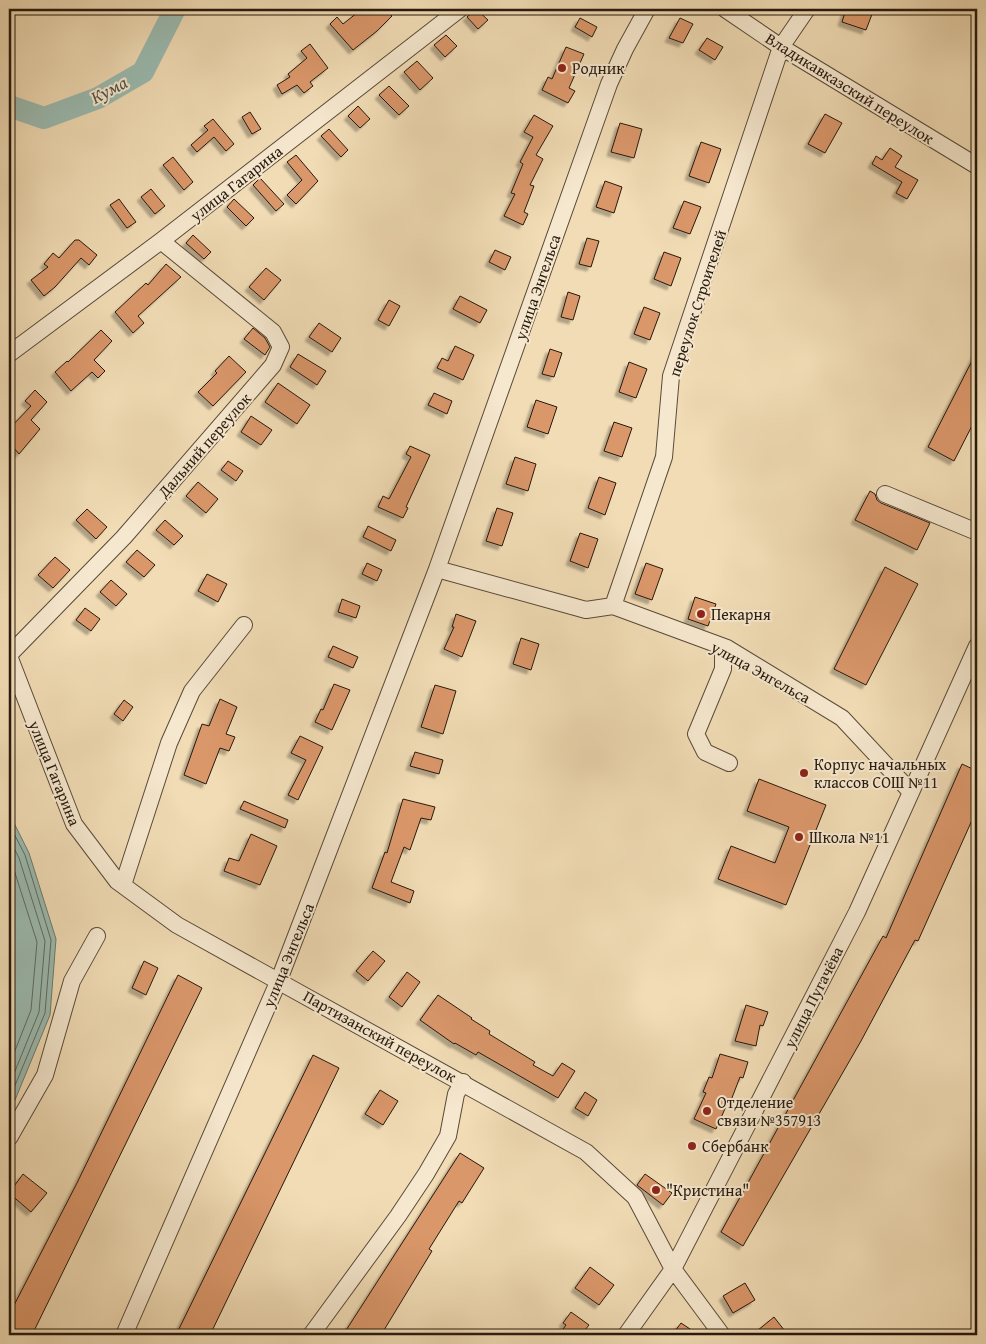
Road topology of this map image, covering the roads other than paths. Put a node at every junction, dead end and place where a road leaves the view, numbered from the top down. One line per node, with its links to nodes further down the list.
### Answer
1 (460, 9): 7 (street, улица Гагарина)
2 (647, 9): 11 (street, улица Энгельса)
3 (725, 9): 5 (street, Владикавказский переулок)
4 (807, 9): 5 (street, переулок Строителей)
5 (781, 47): 6 (street, Владикавказский переулок); 12 (street, переулок Строителей)
6 (977, 166)
7 (161, 241): 8 (street, улица Гагарина); 16 (street, Дальний переулок)
8 (9, 354)
9 (884, 494): 10 (street)
10 (977, 532)
11 (438, 570): 12 (street, улица Энгельса); 21 (street, улица Энгельса)
12 (613, 606): 15 (street, улица Энгельса)
13 (244, 625): 19 (street)
14 (977, 646): 18 (street, улица Пугачёва)
15 (727, 648): 17 (street); 18 (street, улица Энгельса)
16 (9, 656): 19 (street, улица Гагарина)
17 (729, 763)
18 (911, 792): 24 (street, улица Пугачёва)
19 (120, 883): 21 (street, Партизанский переулок)
20 (97, 936): 23 (street)
21 (280, 980): 22 (street, Партизанский переулок); 25 (street, улица Энгельса)
22 (463, 1082): 24 (street, Партизанский переулок); 26 (street, Партизанский переулок)
23 (9, 1138)
24 (673, 1269): 27 (street, улица Пугачёва); 28 (street, Партизанский переулок)
25 (124, 1335)
26 (311, 1335)
27 (626, 1335)
28 (722, 1335)

